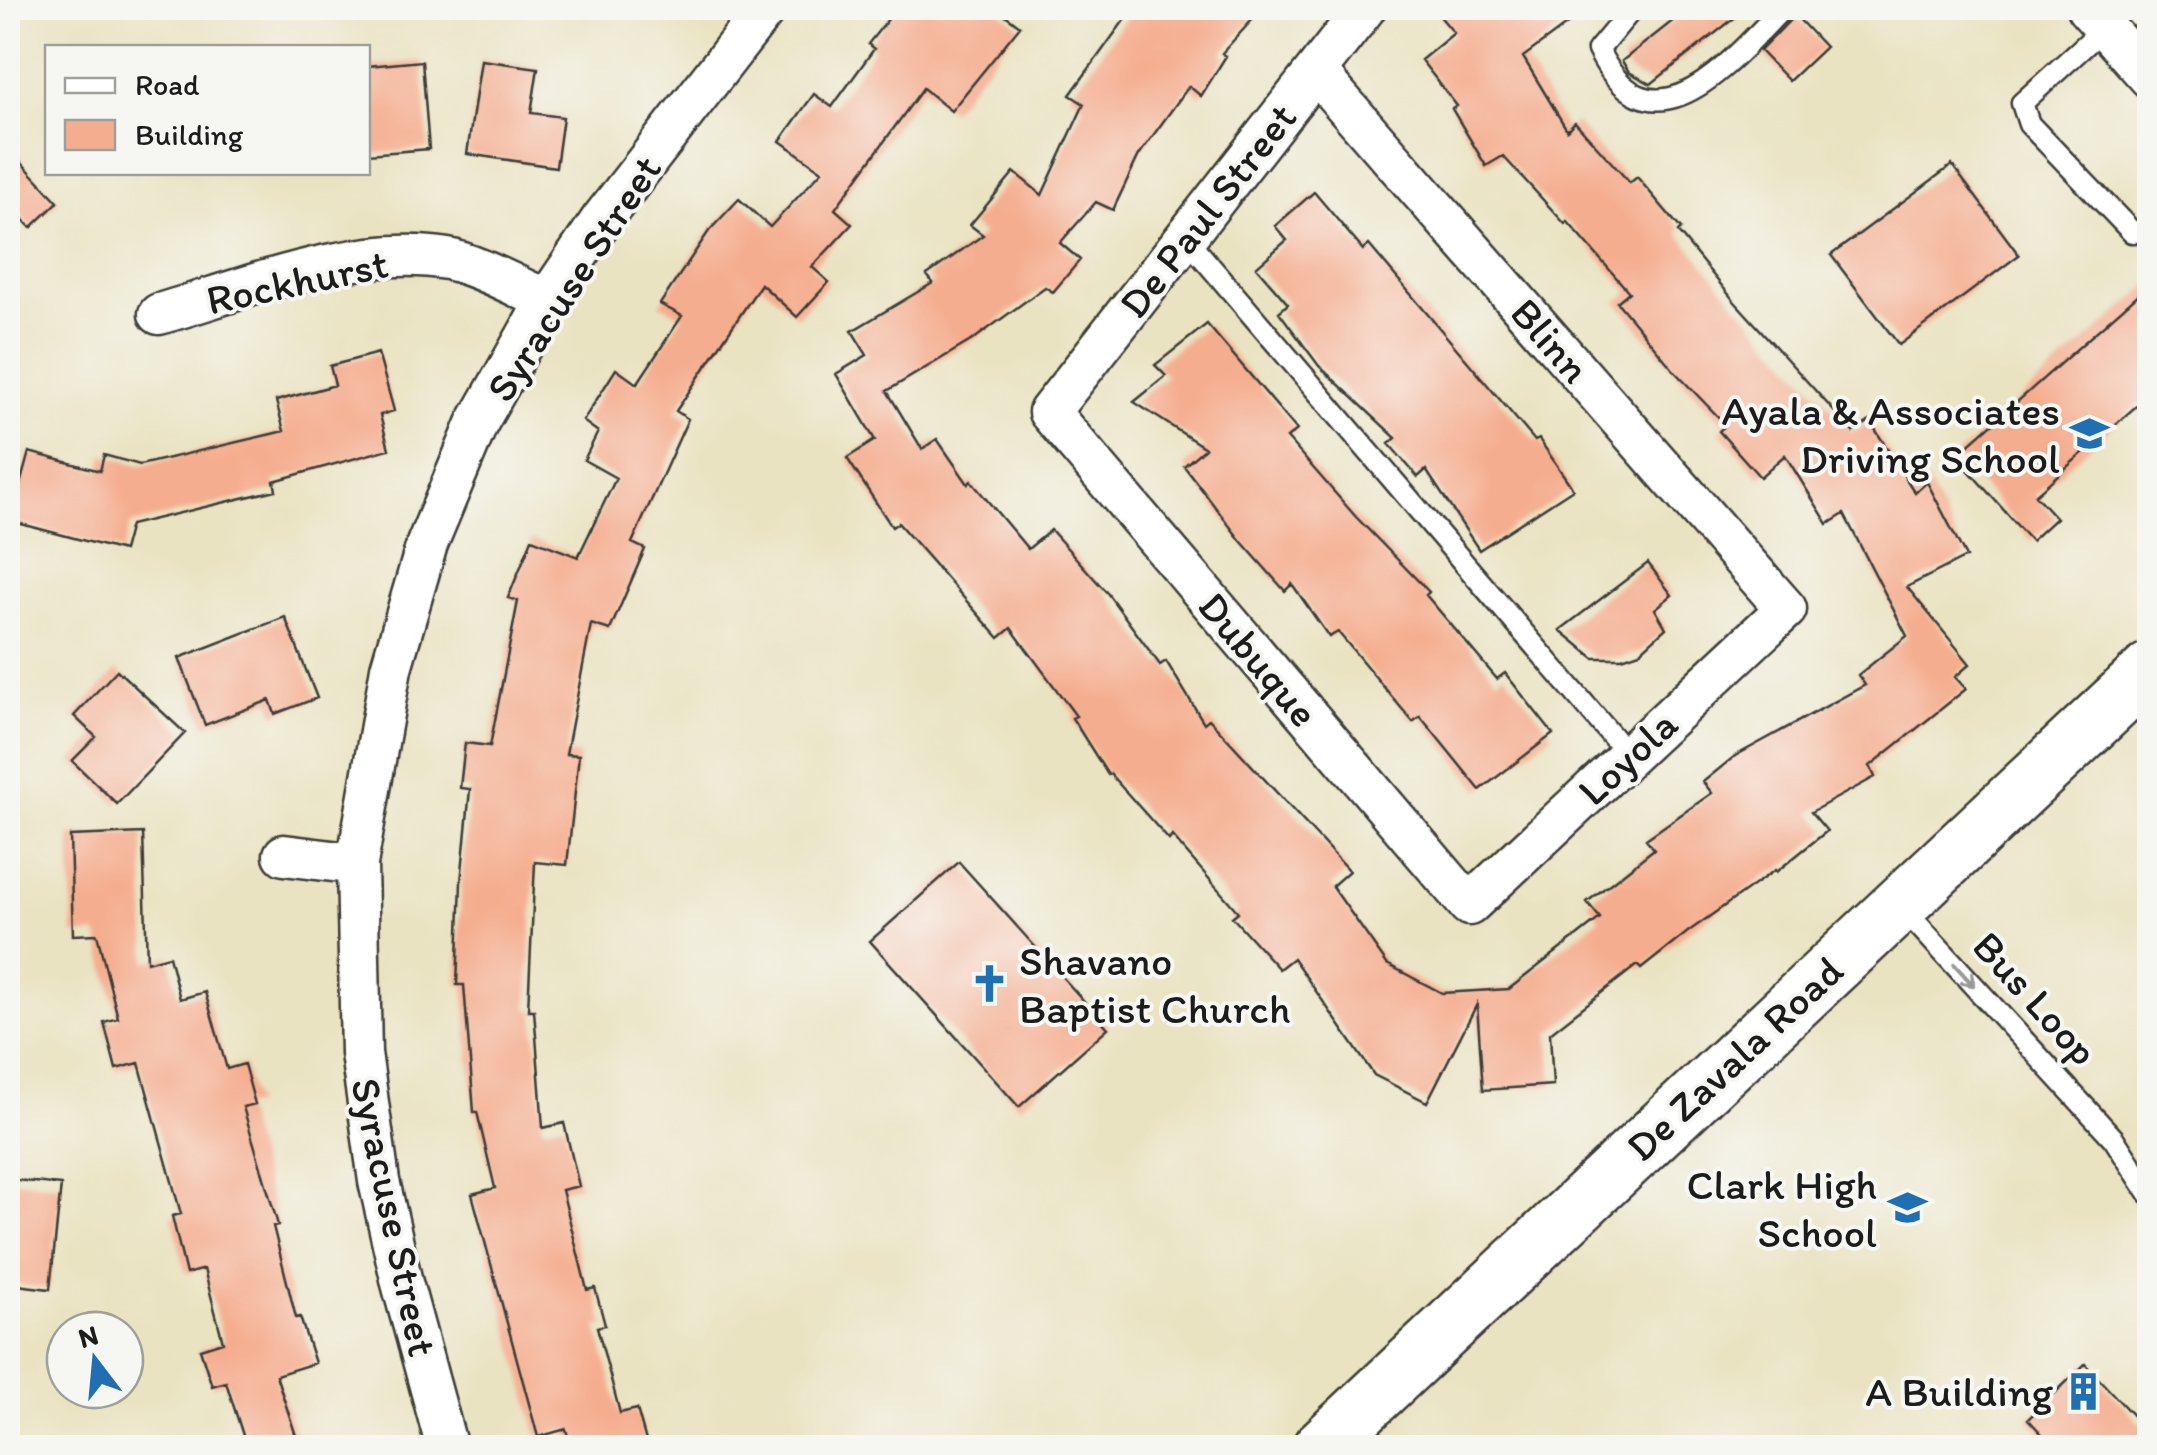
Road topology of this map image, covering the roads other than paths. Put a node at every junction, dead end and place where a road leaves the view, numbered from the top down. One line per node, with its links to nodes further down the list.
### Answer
1 (766, 8): 10 (street, Syracuse Street)
2 (1365, 8): 6 (street, De Paul Street)
3 (1633, 8): 4 (lane)
4 (1783, 8)
5 (2096, 18): 7 (street); 8 (lane)
6 (1316, 72): 9 (street, De Paul Street); 13 (street, Blinn)
7 (2150, 78)
8 (2150, 231)
9 (1186, 238): 12 (street, De Paul Street); 15 (lane)
10 (547, 300): 11 (street, Rockhurst); 17 (street, Syracuse Street)
11 (159, 314)
12 (1049, 412): 19 (street, Dubuque)
13 (1786, 608): 15 (street, Loyola)
14 (2150, 670): 18 (main road, De Zavala Road)
15 (1628, 756): 19 (street, Loyola)
16 (284, 856): 17 (street)
17 (357, 864): 21 (street, Syracuse Street)
18 (1898, 903): 20 (lane, Bus Loop, one-way to 20); 22 (main road, De Zavala Road)
19 (1469, 906)
20 (2150, 1195)
21 (447, 1448)
22 (1320, 1448)

